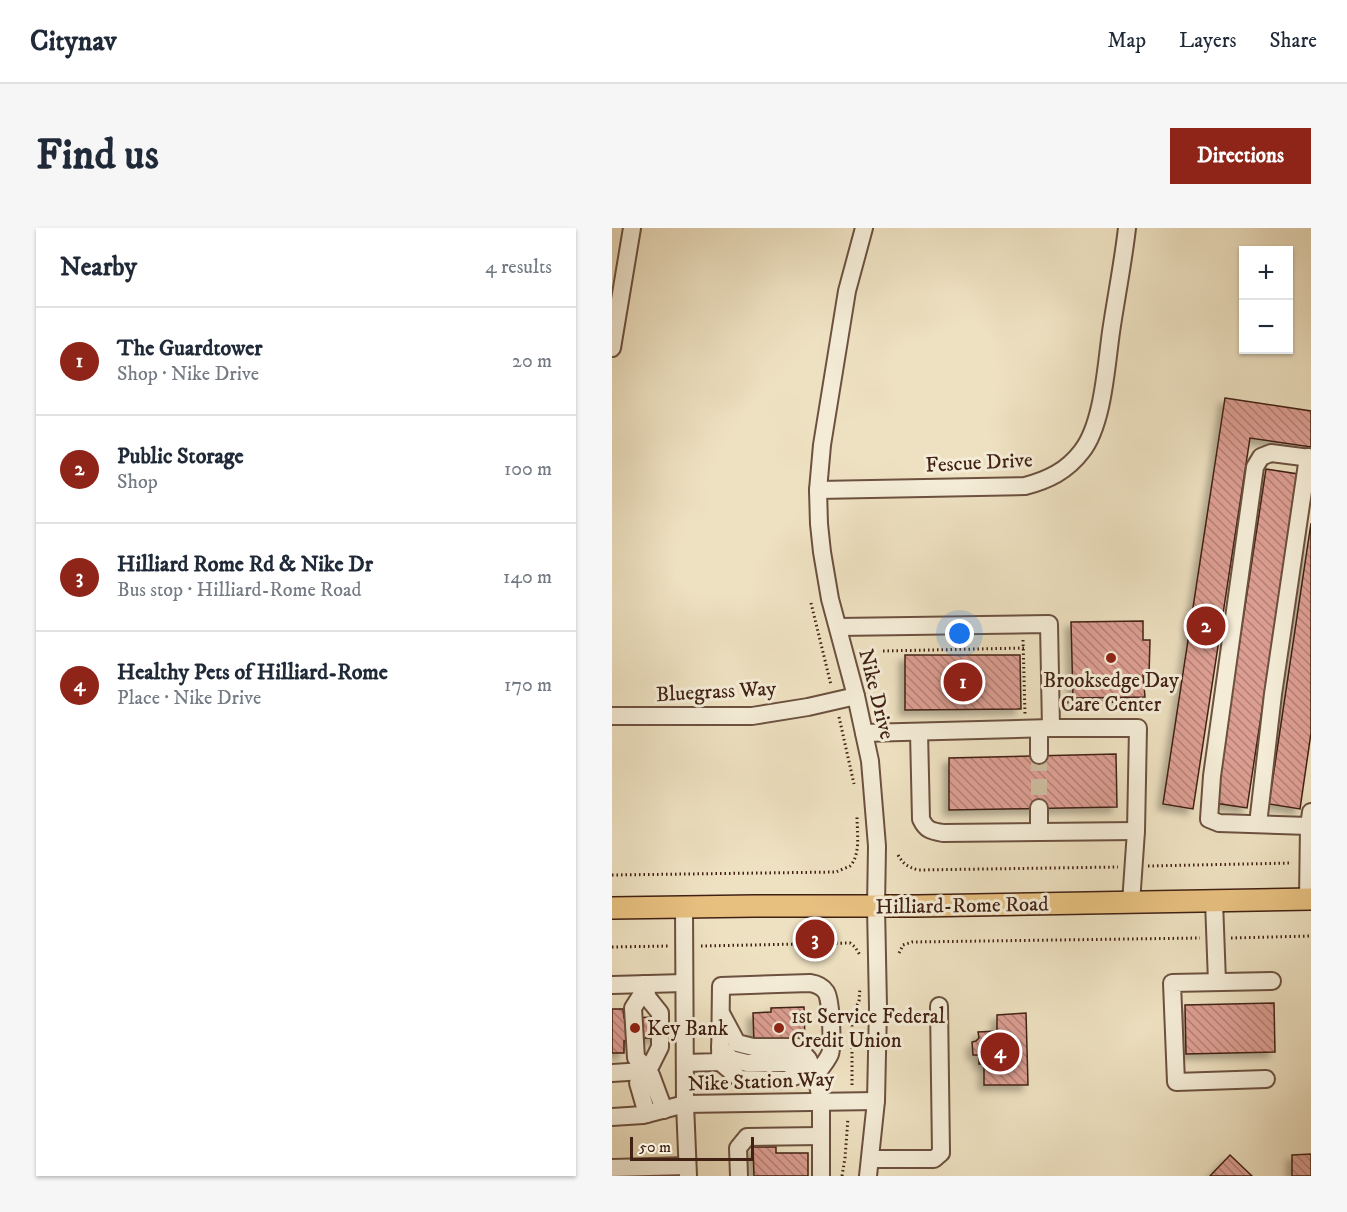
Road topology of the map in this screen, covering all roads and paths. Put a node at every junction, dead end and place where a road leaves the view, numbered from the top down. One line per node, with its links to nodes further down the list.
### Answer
1 (632, 228): 4 (street)
2 (1127, 228): 6 (street, Fescue Drive)
3 (859, 229): 6 (street, Nike Drive)
4 (612, 348)
5 (1310, 458): 26 (street); 26 (street)
6 (818, 490): 8 (street, Nike Drive)
7 (811, 603): 13 (path)
8 (838, 627): 12 (street, Nike Drive); 18 (street)
9 (1023, 635): 10 (path)
10 (1024, 648): 11 (path); 16 (path)
11 (883, 651)
12 (856, 696): 13 (street, Bluegrass Way); 20 (street, Nike Drive)
13 (836, 700): 17 (street, Bluegrass Way); 22 (path)
14 (1152, 701): 15 (path)
15 (1066, 702)
16 (1019, 714)
17 (612, 716)
18 (1045, 728): 19 (street); 21 (street); 27 (street)
19 (919, 732): 20 (street); 28 (street)
20 (864, 733): 37 (street, Nike Drive)
21 (1039, 755)
22 (855, 794)
23 (1040, 808): 28 (street)
24 (856, 816): 32 (path)
25 (1310, 819): 26 (street); 30 (street)
26 (1258, 824)
27 (1136, 831): 28 (street); 31 (street)
28 (1040, 832)
29 (898, 855): 31 (path)
30 (1309, 863): 31 (path); 33 (street)
31 (1133, 866): 35 (street)
32 (612, 875)
33 (1310, 899): 34 (main road, Hilliard-Rome Road)
34 (1214, 901): 35 (main road, Hilliard-Rome Road); 40 (street)
35 (1131, 903): 37 (main road, Hilliard-Rome Road)
36 (684, 907): 37 (main road, Hilliard-Rome Road); 38 (main road, Hilliard-Rome Road); 41 (street)
37 (876, 907): 62 (street, Nike Drive)
38 (612, 908)
39 (1311, 936): 40 (path)
40 (1216, 938): 43 (path); 47 (street)
41 (684, 946): 42 (path); 44 (path); 48 (street)
42 (612, 947)
43 (899, 953)
44 (860, 955)
45 (860, 978): 61 (path)
46 (1272, 981): 47 (street)
47 (1217, 982): 59 (street)
48 (684, 983): 50 (street); 55 (street)
49 (612, 985): 50 (street)
50 (647, 992): 56 (street); 56 (street)
51 (939, 1006): 68 (street)
52 (721, 1020): 53 (street); 54 (street); 58 (street)
53 (720, 1054): 54 (street); 55 (street); 58 (street)
54 (808, 1059): 58 (street)
55 (685, 1063): 63 (street)
56 (649, 1066): 57 (street); 64 (street); 65 (street)
57 (612, 1072)
58 (816, 1074): 60 (street)
59 (1266, 1079)
60 (821, 1101): 61 (street, Nike Station Way); 63 (street, Nike Station Way); 67 (street)
61 (850, 1101): 62 (street, Nike Station Way); 73 (path)
62 (876, 1101): 68 (street, Nike Drive)
63 (686, 1104): 64 (street, Nike Station Way); 70 (street)
64 (664, 1110): 65 (street, Nike Station Way)
65 (647, 1114): 66 (street, Nike Station Way)
66 (612, 1117)
67 (821, 1136): 71 (street); 72 (street)
68 (871, 1159): 74 (street, Nike Drive)
69 (612, 1168): 70 (street)
70 (687, 1171)
71 (739, 1176)
72 (821, 1176)
73 (842, 1176)
74 (868, 1176)

